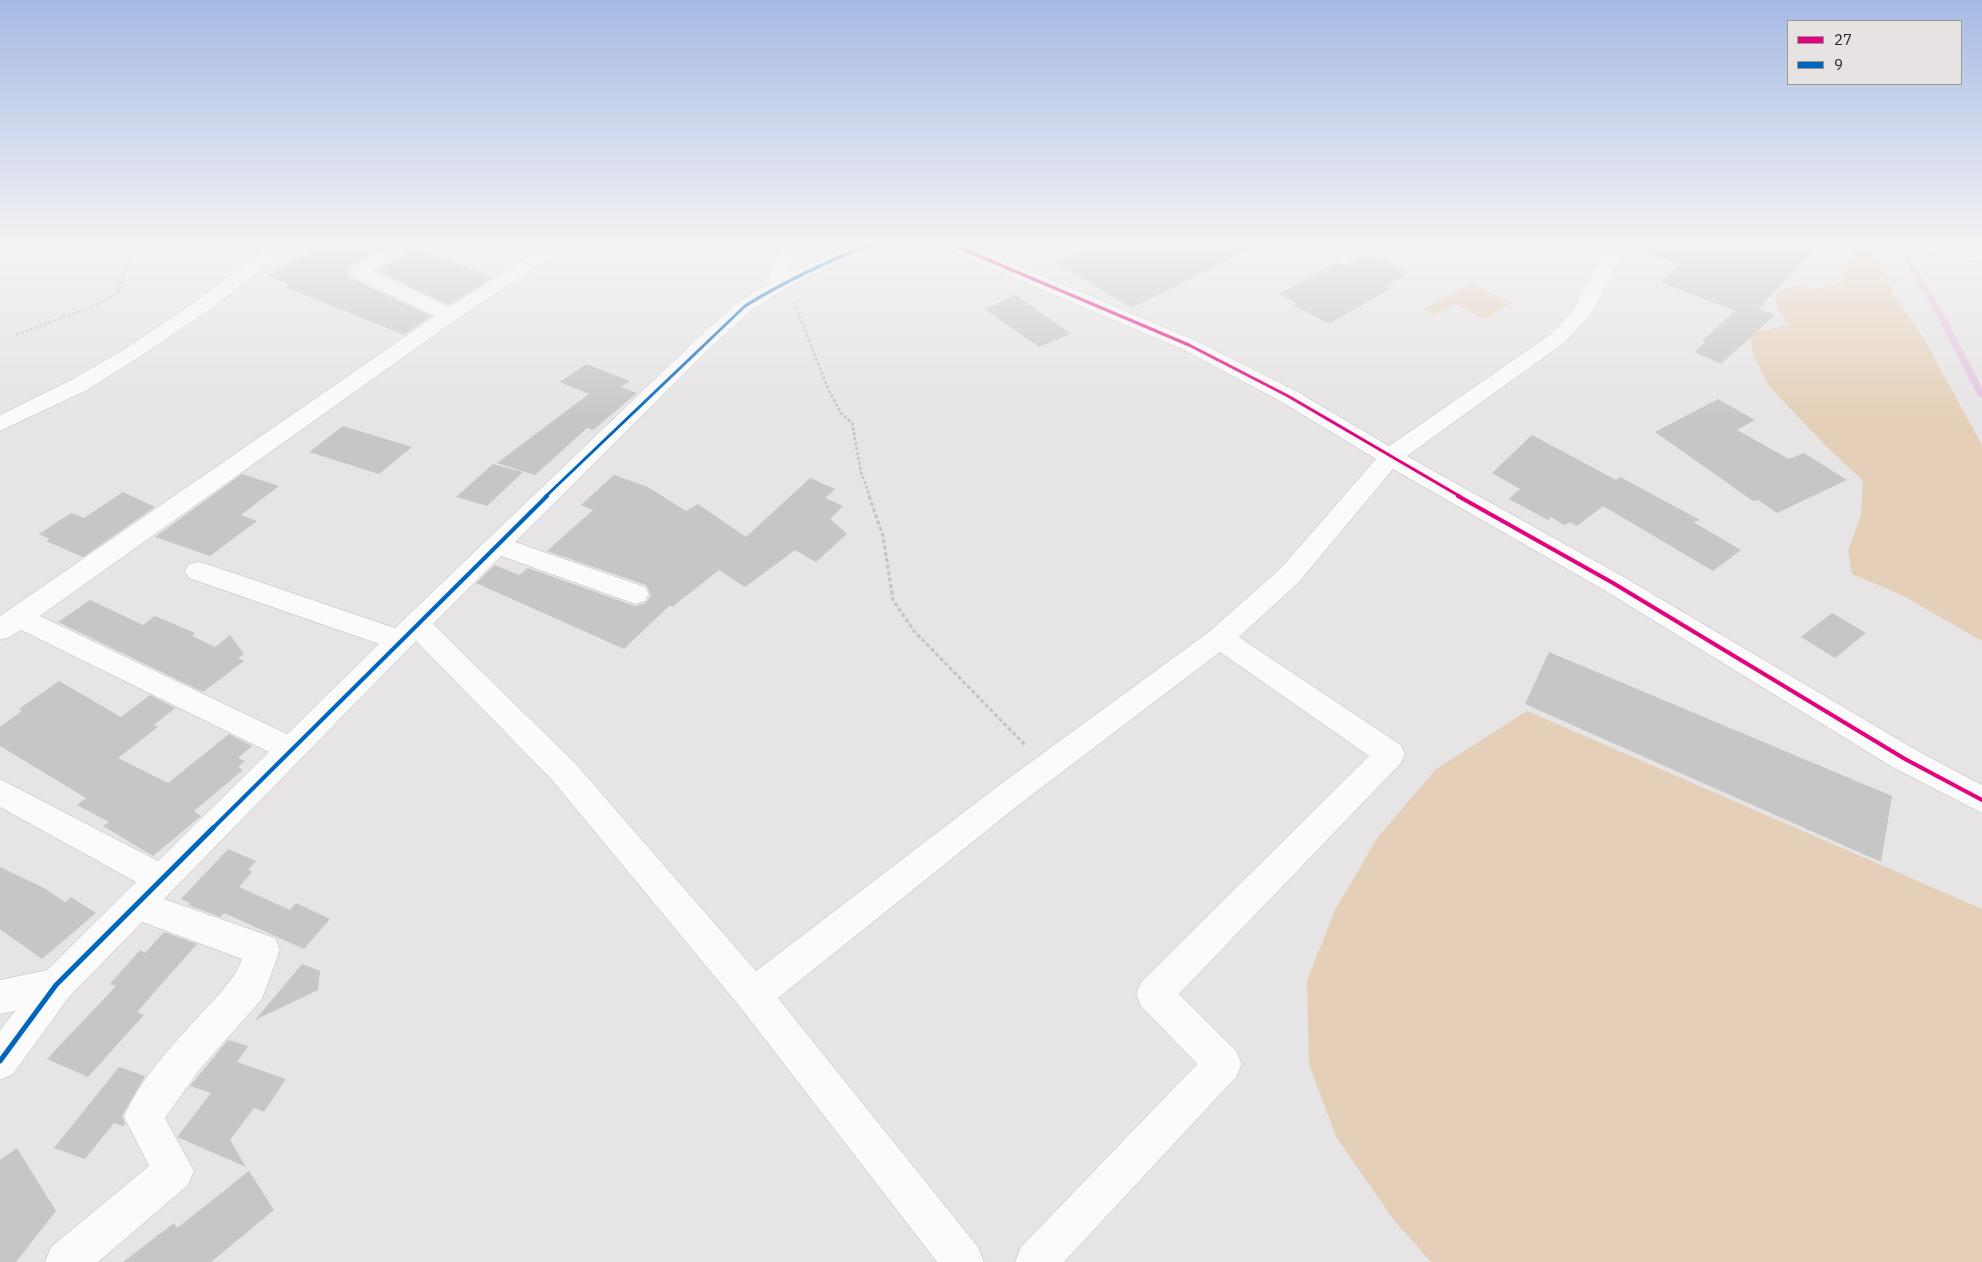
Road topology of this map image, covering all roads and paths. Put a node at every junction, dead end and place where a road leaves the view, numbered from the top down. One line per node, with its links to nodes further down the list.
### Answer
1 (104, 301): 10 (path)
2 (209, 301): 11 (street)
3 (420, 301): 9 (street)
4 (472, 301): 9 (street)
5 (753, 301): 13 (street)
6 (794, 301): 20 (path)
7 (1085, 301): 12 (street)
8 (1588, 301): 12 (street)
9 (450, 315): 16 (street)
10 (16, 335)
11 (0, 424)
12 (1390, 457): 18 (street); 22 (street)
13 (498, 545): 15 (street); 17 (street)
14 (198, 571): 17 (street)
15 (636, 594)
16 (9, 624): 19 (street)
17 (408, 632): 19 (street); 25 (street)
18 (1220, 638): 20 (street); 30 (street)
19 (291, 749): 23 (street)
20 (1047, 767): 25 (street)
21 (0, 792): 23 (street)
22 (1982, 800)
23 (149, 891): 24 (street); 28 (street)
24 (56, 985): 26 (street); 27 (street)
25 (753, 995): 29 (street)
26 (0, 997)
27 (0, 1061)
28 (66, 1262)
29 (963, 1262)
30 (1036, 1262)

